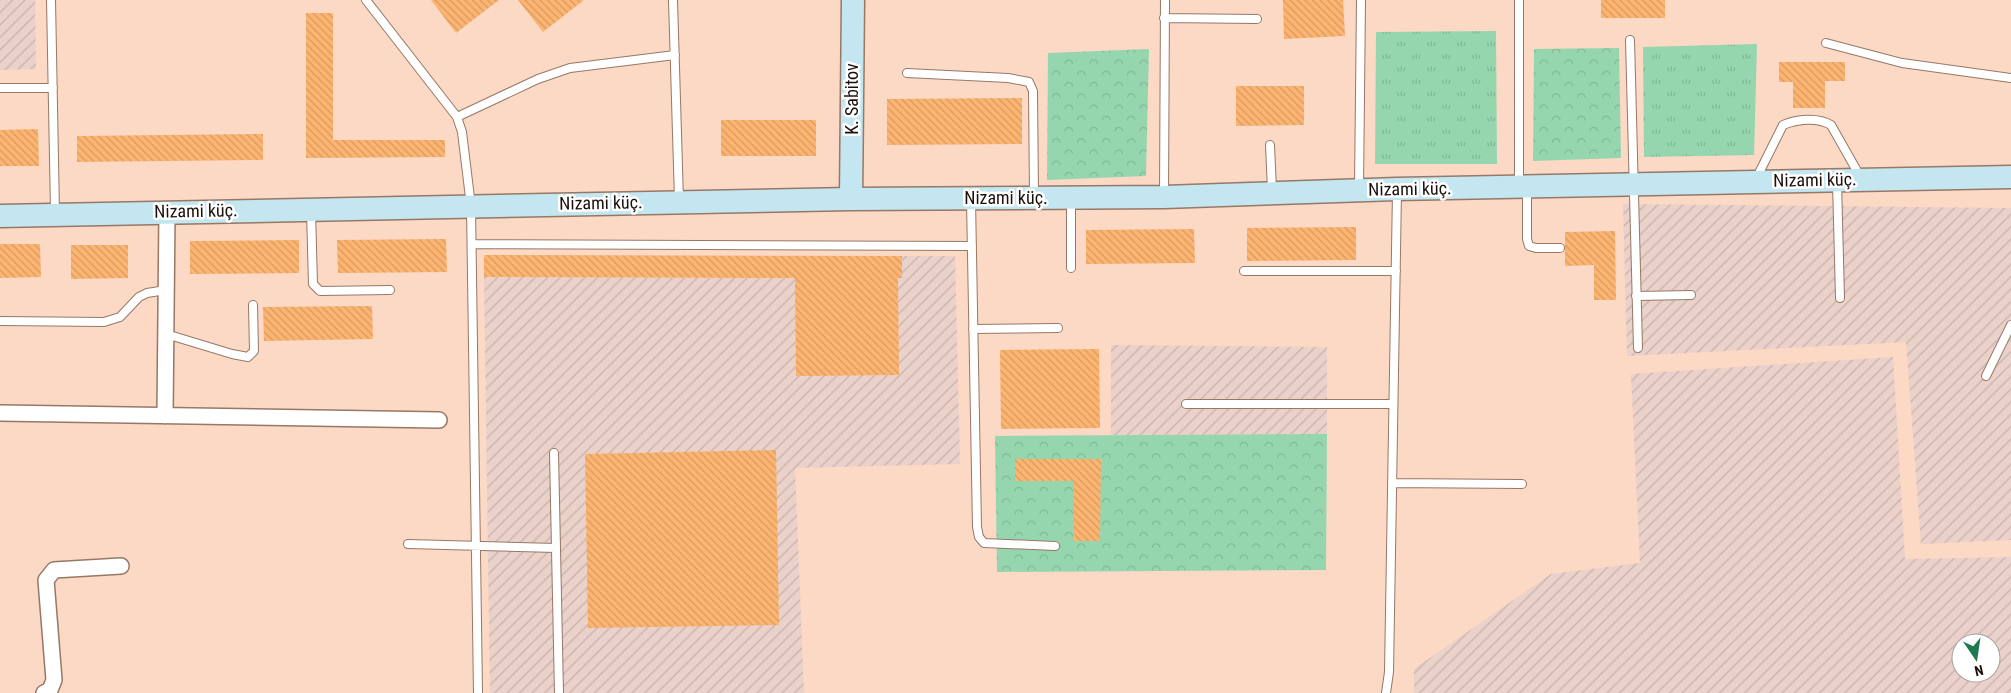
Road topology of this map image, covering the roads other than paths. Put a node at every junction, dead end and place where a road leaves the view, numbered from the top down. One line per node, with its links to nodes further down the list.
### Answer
1 (51, 0): 16 (lane)
2 (366, 0): 17 (lane)
3 (673, 0): 12 (lane)
4 (853, 0): 32 (main road, K. Sabitov)
5 (1164, 0): 8 (lane)
6 (1361, 0): 26 (lane)
7 (1518, 0): 24 (lane)
8 (1164, 18): 9 (lane); 28 (lane)
9 (1257, 19)
10 (1630, 40): 23 (lane)
11 (1826, 43): 14 (lane)
12 (675, 55): 17 (lane); 33 (lane)
13 (907, 73): 30 (lane)
14 (2011, 78)
15 (0, 88): 16 (lane)
16 (53, 88): 37 (lane)
17 (457, 117): 34 (lane)
18 (1270, 145): 27 (lane)
19 (2011, 177): 21 (main road, Nizami küç.)
20 (1837, 180): 21 (main road, Nizami küç.); 22 (main road, Nizami küç.); 49 (lane)
21 (1862, 180): 22 (lane)
22 (1755, 182): 23 (main road, Nizami küç.)
23 (1634, 184): 24 (main road, Nizami küç.); 48 (lane)
24 (1523, 186): 25 (main road, Nizami küç.); 41 (lane)
25 (1397, 189): 26 (main road, Nizami küç.); 44 (lane)
26 (1359, 190): 27 (main road, Nizami küç.)
27 (1272, 192): 28 (main road, Nizami küç.)
28 (1164, 197): 31 (main road, Nizami küç.)
29 (970, 198): 30 (main road, Nizami küç.); 32 (main road, Nizami küç.); 40 (lane)
30 (1034, 198): 31 (main road, Nizami küç.)
31 (1070, 198): 42 (lane)
32 (851, 199): 33 (main road, Nizami küç.)
33 (679, 202): 34 (main road, Nizami küç.)
34 (471, 206): 35 (main road, Nizami küç.); 39 (lane)
35 (312, 209): 36 (main road, Nizami küç.); 46 (lane)
36 (167, 212): 37 (main road, Nizami küç.); 45 (street)
37 (55, 214): 38 (main road, Nizami küç.)
38 (0, 216)
39 (472, 244): 40 (lane); 68 (lane)
40 (972, 246): 54 (lane)
41 (1560, 248)
42 (1071, 268)
43 (1244, 271): 44 (lane)
44 (1396, 271): 59 (lane)
45 (166, 290): 51 (lane); 55 (street)
46 (390, 290)
47 (1691, 294): 48 (lane)
48 (1636, 296): 56 (lane)
49 (1840, 298)
50 (253, 305): 55 (lane)
51 (0, 321)
52 (2011, 325): 57 (lane)
53 (1058, 328): 54 (lane)
54 (973, 330): 67 (lane)
55 (166, 334): 61 (street)
56 (1638, 348)
57 (1986, 376)
58 (1186, 404): 59 (lane)
59 (1393, 404): 64 (lane)
60 (0, 413): 61 (street)
61 (165, 416): 62 (street)
62 (438, 420)
63 (554, 453): 69 (lane)
64 (1392, 483): 65 (lane); 74 (lane)
65 (1522, 484)
66 (408, 544): 68 (lane)
67 (1055, 546)
68 (476, 547): 69 (lane); 72 (lane)
69 (556, 548): 73 (lane)
70 (120, 566): 71 (street)
71 (44, 693)
72 (478, 693)
73 (559, 693)
74 (1386, 693)

